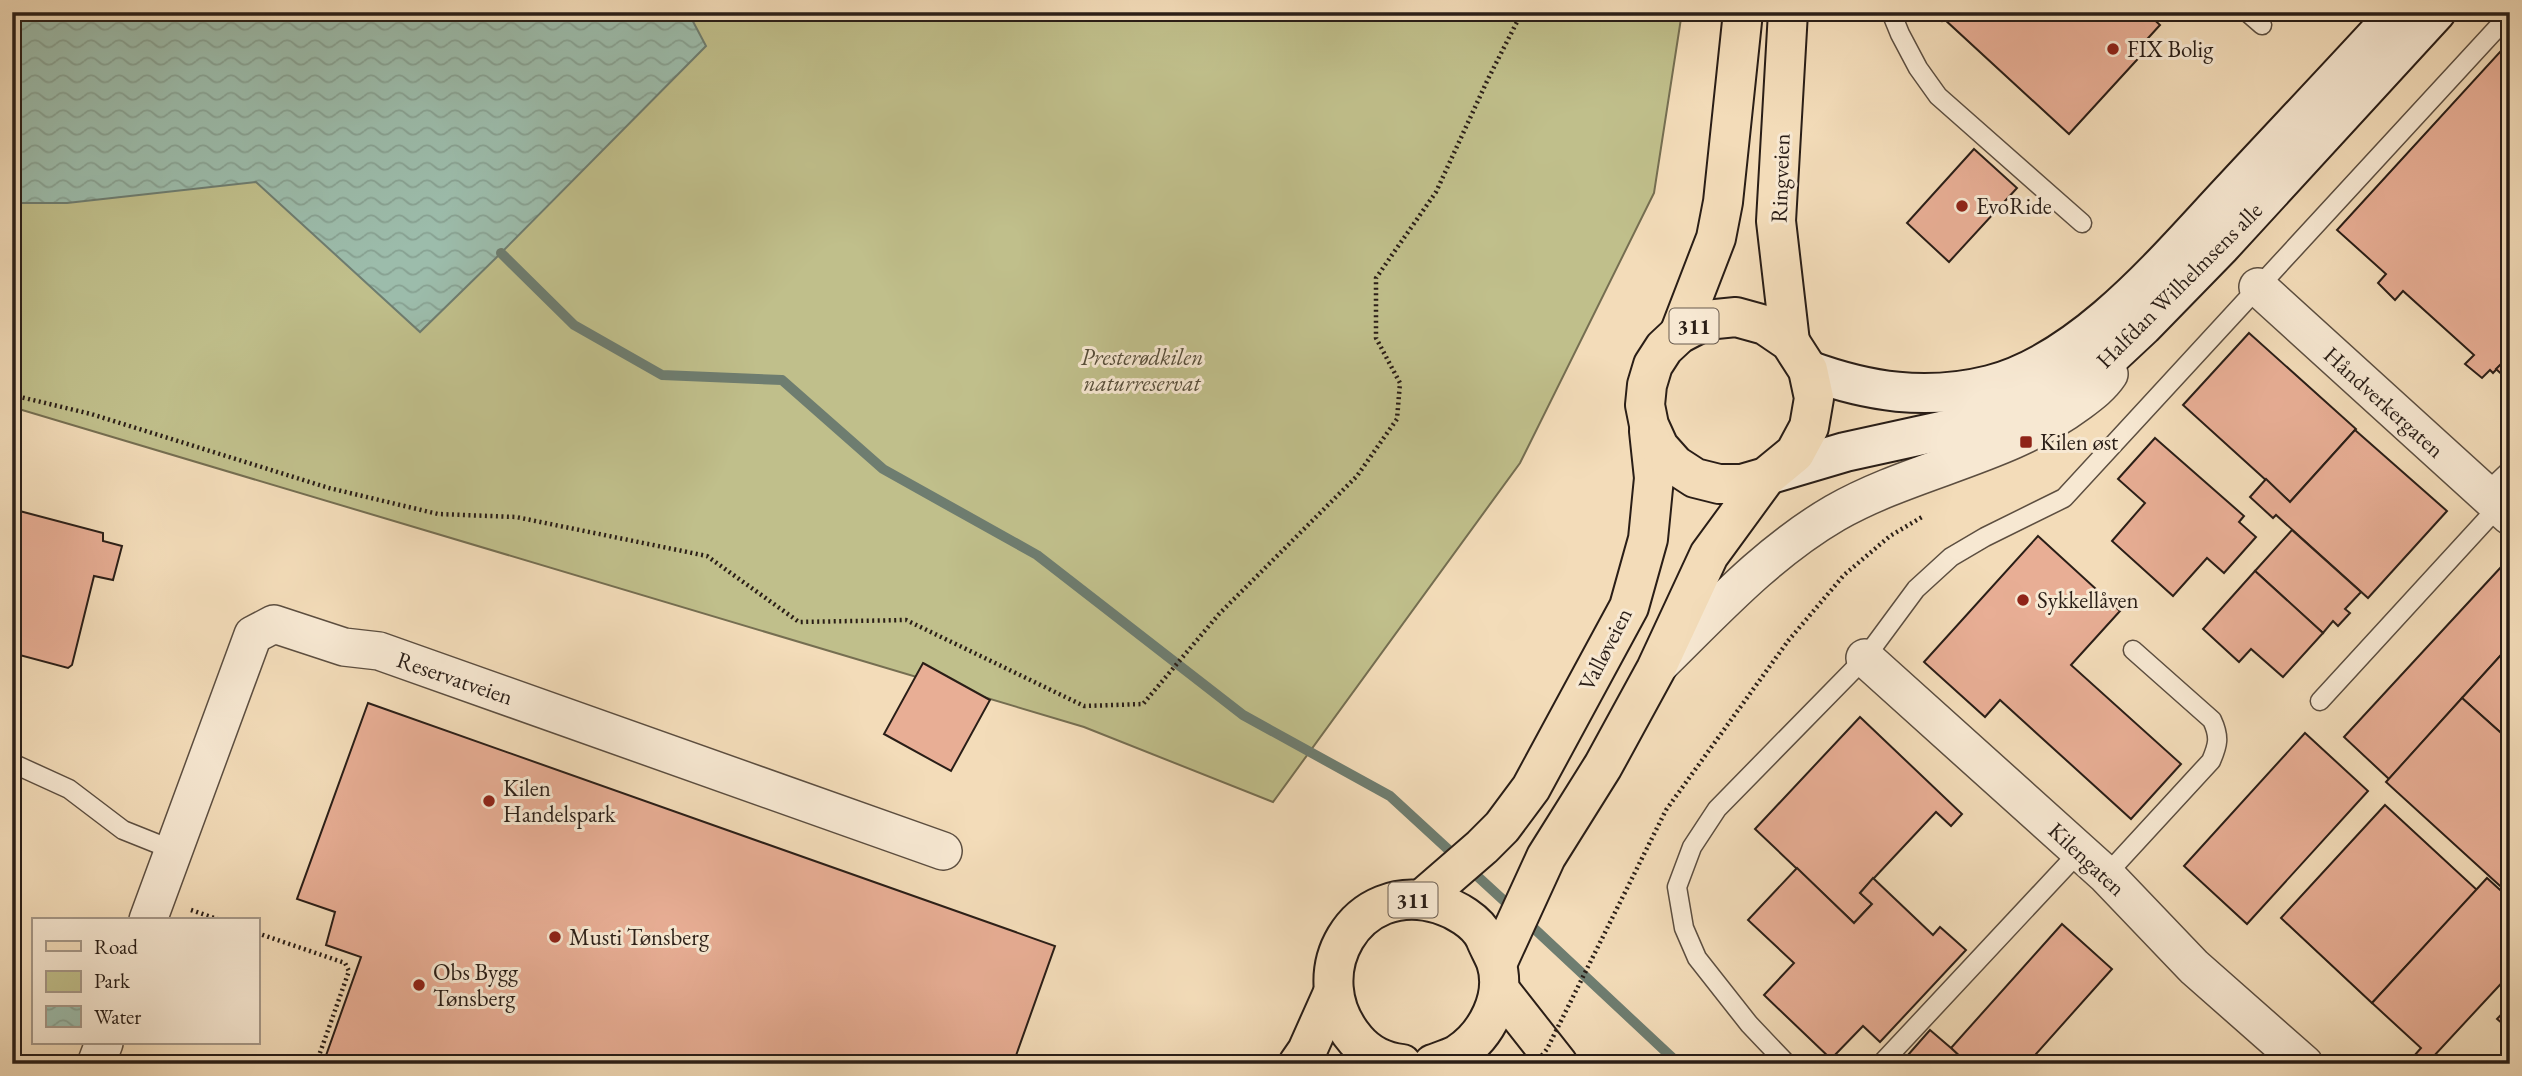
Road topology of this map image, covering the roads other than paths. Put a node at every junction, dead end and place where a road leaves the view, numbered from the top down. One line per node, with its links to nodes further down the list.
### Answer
1 (1743, 12): 12 (main road, 311)
2 (1788, 12): 13 (main road, Ringveien)
3 (1891, 12): 9 (lane)
4 (2247, 12): 8 (lane)
5 (2398, 12): 13 (main road, Halfdan Wilhelmsens alle)
6 (2436, 12): 11 (main road, Halfdan Wilhelmsens alle)
7 (2510, 14): 10 (lane)
8 (2262, 26)
9 (2082, 223)
10 (2258, 287): 16 (street, Håndverkergaten); 18 (lane)
11 (2143, 326): 15 (main road, Halfdan Wilhelmsens alle); 19 (street)
12 (1679, 334): 13 (main road, 311); 14 (main road, 311)
13 (1799, 356): 15 (main road, Ringveien)
14 (1649, 425): 15 (main road, 311); 25 (main road, Valløveien / 311)
15 (1770, 475): 19 (main road, Ringveien)
16 (2501, 497): 20 (lane)
17 (2133, 650): 24 (lane)
18 (1865, 658): 24 (street, Kilengaten); 35 (lane)
19 (1656, 669): 27 (main road, Ringveien)
20 (2320, 701)
21 (12, 764): 22 (lane)
22 (173, 850): 23 (street, Reservatveien); 26 (street, Reservatveien)
23 (943, 851)
24 (2093, 863): 36 (lane); 37 (street, Kilengaten)
25 (1433, 889): 27 (main road, 311); 28 (main road, 311)
26 (149, 918)
27 (1501, 963): 33 (main road); 34 (main road)
28 (1332, 995): 31 (main road, 311); 32 (main road, 311)
29 (104, 1044): 30 (street)
30 (96, 1064)
31 (1298, 1064)
32 (1402, 1064)
33 (1433, 1064)
34 (1558, 1064)
35 (1787, 1064)
36 (1881, 1064)
37 (2304, 1064)

